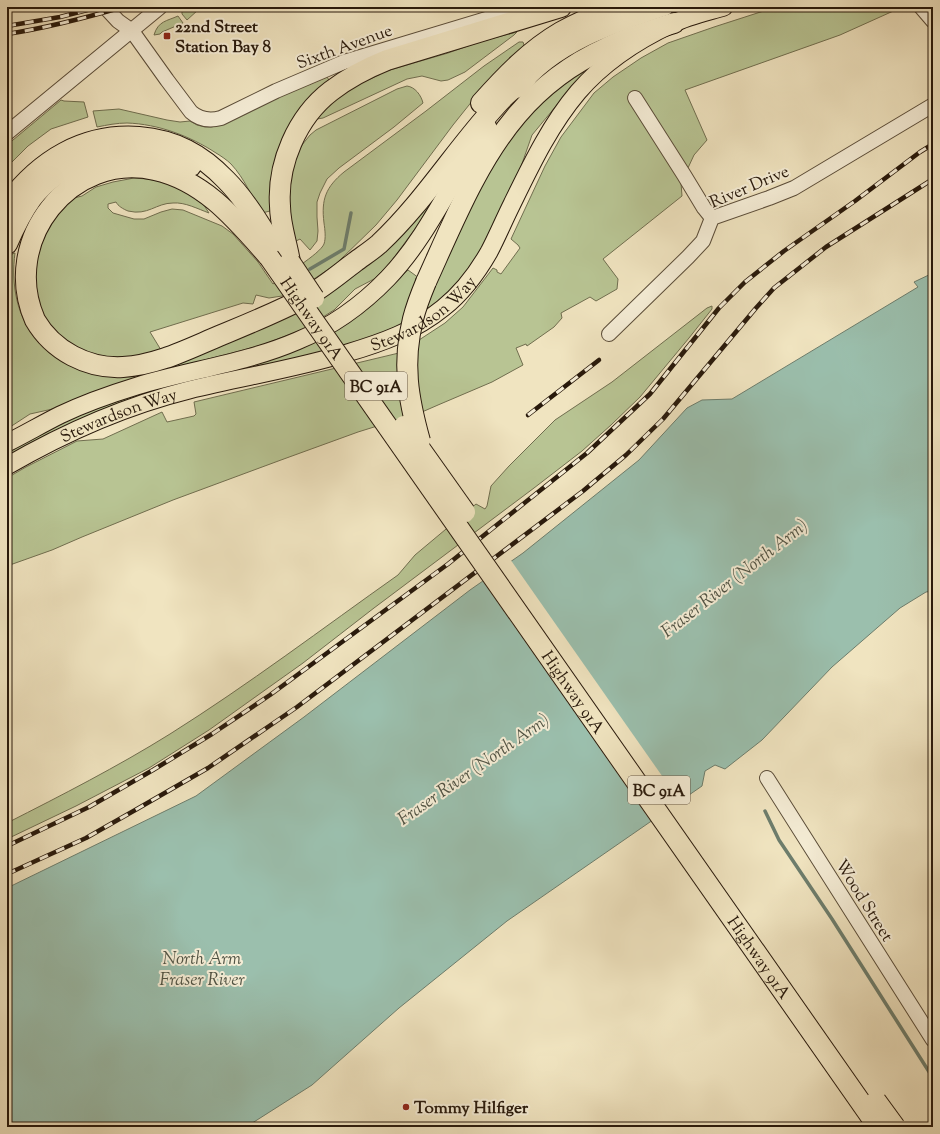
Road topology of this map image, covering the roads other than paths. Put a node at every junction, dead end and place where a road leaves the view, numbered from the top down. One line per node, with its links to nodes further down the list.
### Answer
1 (105, 7): 10 (street)
2 (160, 7): 10 (street)
3 (526, 7): 10 (street, Sixth Avenue)
4 (561, 7): 18 (highway)
5 (617, 7): 19 (highway)
6 (724, 7): 8 (main road, Stewardson Way)
7 (921, 7): 9 (street)
8 (670, 15): 11 (main road, Stewardson Way); 22 (highway, bridge); 23 (main road, Stewardson Way)
9 (933, 21)
10 (132, 30): 14 (street)
11 (526, 78): 19 (highway); 21 (main road, Stewardson Way)
12 (635, 98): 16 (street)
13 (933, 105): 16 (street, River Drive)
14 (7, 133)
15 (7, 204): 18 (highway)
16 (712, 218): 20 (street, River Drive)
17 (7, 244): 18 (highway)
18 (281, 254): 19 (highway); 22 (highway, Highway 91A / BC 91A, bridge); 26 (highway, Highway 91A / BC 91A, bridge)
19 (332, 280)
20 (609, 334)
21 (7, 443)
22 (423, 452): 27 (highway, Highway 91A / BC 91A, bridge)
23 (7, 466)
24 (767, 778): 25 (street, Wood Street)
25 (933, 1040)
26 (878, 1127)
27 (895, 1127)

